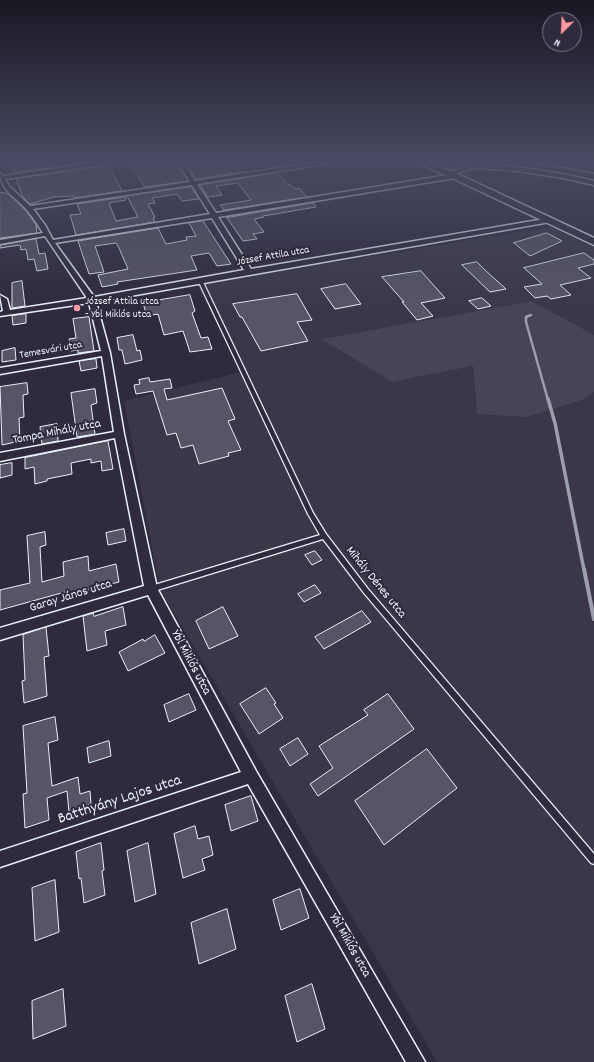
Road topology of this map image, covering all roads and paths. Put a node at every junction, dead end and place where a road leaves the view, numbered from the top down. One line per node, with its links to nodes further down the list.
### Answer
1 (31, 211): 7 (street, Ybl Miklós utca)
2 (211, 211): 5 (street)
3 (246, 211): 5 (street)
4 (530, 211): 6 (main road)
5 (214, 216): 9 (street); 11 (street)
6 (550, 220): 10 (main road); 11 (street, József Attila utca)
7 (47, 234): 8 (street); 9 (street, Ybl Miklós utca)
8 (0, 242)
9 (51, 242): 14 (street, Ybl Miklós utca)
10 (594, 242)
11 (250, 272): 12 (street, József Attila utca)
12 (200, 280): 14 (street, József Attila utca); 20 (lane, Mihály Dénes utca)
13 (0, 297): 15 (street)
14 (92, 300): 15 (street, József Attila utca); 16 (street, Ybl Miklós utca)
15 (3, 313)
16 (106, 352): 17 (street, Temesvári utca); 18 (street, Ybl Miklós utca)
17 (0, 371)
18 (120, 434): 19 (street, Tompa Mihály utca); 21 (street, Ybl Miklós utca)
19 (0, 456)
20 (324, 536): 21 (lane); 25 (lane, Mihály Dénes utca)
21 (151, 589): 22 (street, Garay János utca); 23 (street, Ybl Miklós utca)
22 (0, 634)
23 (250, 776): 24 (street, Batthyány Lajos utca); 26 (street, Ybl Miklós utca)
24 (0, 859)
25 (594, 860)
26 (416, 1062)

